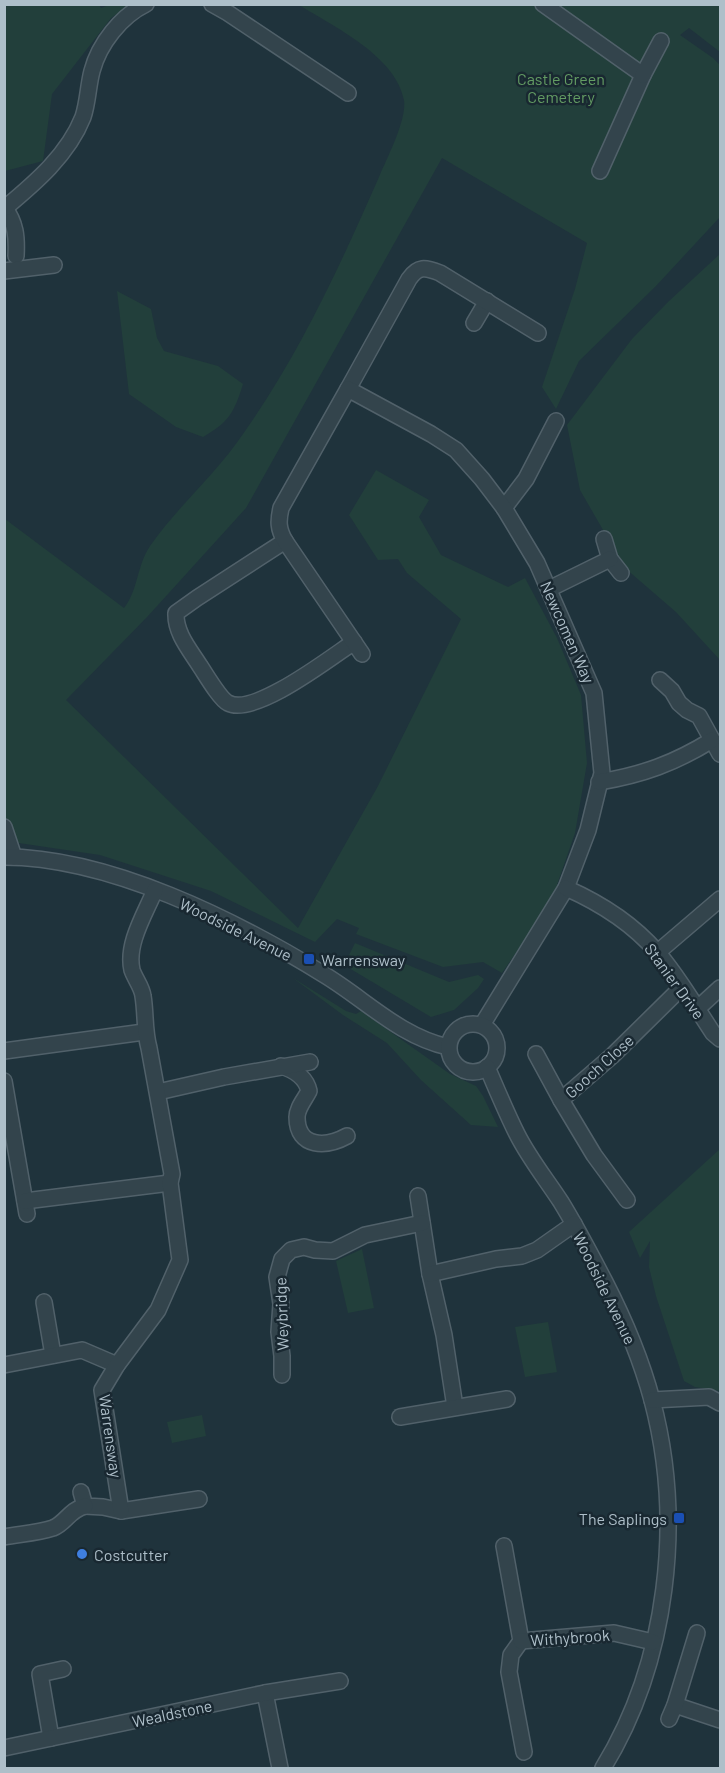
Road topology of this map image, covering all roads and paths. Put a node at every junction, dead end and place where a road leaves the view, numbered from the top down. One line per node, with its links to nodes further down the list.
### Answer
1 (146, 4): 8 (street)
2 (212, 4): 6 (street)
3 (543, 4): 5 (street)
4 (661, 41): 5 (street)
5 (643, 75): 7 (street)
6 (348, 93)
7 (600, 171)
8 (5, 208): 9 (street)
9 (16, 256)
10 (54, 265): 11 (street)
11 (4, 271)
12 (487, 301): 13 (street); 14 (street); 15 (street)
13 (474, 323)
14 (538, 333)
15 (348, 389): 17 (street, Newcomen Way); 19 (street)
16 (556, 421): 17 (street)
17 (504, 508): 22 (street, Newcomen Way)
18 (604, 539): 20 (street)
19 (285, 541): 19 (street)
20 (610, 560): 21 (street); 22 (street)
21 (621, 573)
22 (549, 589): 26 (street, Newcomen Way)
23 (660, 680): 24 (street)
24 (712, 740): 25 (street); 26 (street)
25 (720, 754)
26 (599, 782): 29 (street, Newcomen Way)
27 (4, 827): 28 (street)
28 (9, 857): 30 (street, Woodside Avenue)
29 (566, 888): 32 (street, Stanier Drive); 36 (street, Newcomen Way)
30 (155, 890): 37 (street, Warrensway); 39 (street, Woodside Avenue)
31 (720, 899): 32 (street)
32 (658, 952): 33 (street, Stanier Drive)
33 (682, 987): 35 (street, Stanier Drive); 47 (street, Gooch Close)
34 (720, 988): 35 (street)
35 (696, 1009): 38 (street, Stanier Drive)
36 (482, 1025): 39 (street); 44 (street)
37 (144, 1032): 40 (street); 46 (street, Warrensway)
38 (720, 1039)
39 (448, 1047): 44 (street)
40 (4, 1051)
41 (536, 1054): 47 (street)
42 (310, 1062): 43 (street)
43 (281, 1066): 46 (street); 48 (street)
44 (487, 1067): 53 (street, Woodside Avenue)
45 (4, 1082): 49 (street)
46 (158, 1092): 49 (street, Warrensway)
47 (561, 1100): 51 (street, Gooch Close)
48 (347, 1136)
49 (170, 1183): 58 (street, Warrensway)
50 (418, 1196): 52 (street)
51 (627, 1200)
52 (422, 1223): 54 (street); 59 (street, Weybridge)
53 (574, 1224): 54 (street); 61 (street, Woodside Avenue)
54 (430, 1274): 63 (street)
55 (44, 1302): 56 (street)
56 (53, 1355): 57 (street); 58 (street)
57 (4, 1365)
58 (117, 1365): 66 (street, Warrensway)
59 (282, 1376)
60 (507, 1399): 63 (street)
61 (652, 1400): 62 (street); 71 (street, Woodside Avenue)
62 (720, 1402)
63 (456, 1407): 64 (street)
64 (400, 1417)
65 (199, 1498): 66 (street)
66 (121, 1511): 67 (street)
67 (4, 1537)
68 (504, 1546): 70 (street, Withybrook)
69 (698, 1633): 75 (street)
70 (521, 1641): 71 (street, Withybrook); 78 (street, Withybrook)
71 (653, 1642): 80 (street, Woodside Avenue)
72 (63, 1669): 76 (street)
73 (340, 1681): 74 (street, Wealdstone)
74 (265, 1693): 76 (street, Wealdstone); 79 (street)
75 (720, 1720)
76 (51, 1738): 77 (street, Wealdstone)
77 (4, 1748)
78 (524, 1752)
79 (280, 1768)
80 (603, 1768)

